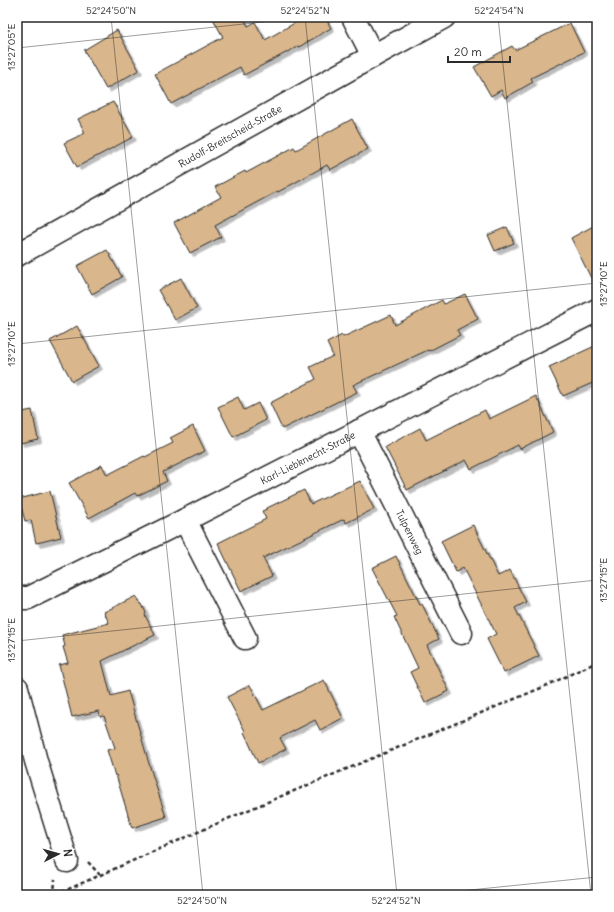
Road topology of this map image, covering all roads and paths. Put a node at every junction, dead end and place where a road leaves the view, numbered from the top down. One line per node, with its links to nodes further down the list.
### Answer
1 (353, 17): 3 (street)
2 (444, 17): 3 (street, Rudolf-Breitscheid-Straße)
3 (373, 56): 4 (street, Rudolf-Breitscheid-Straße)
4 (17, 256)
5 (597, 310): 6 (street, Karl-Liebknecht-Straße)
6 (359, 431): 7 (street, Karl-Liebknecht-Straße); 9 (street, Tulpenweg)
7 (185, 520): 8 (street, Karl-Liebknecht-Straße); 10 (street)
8 (17, 598)
9 (461, 633)
10 (245, 638)
11 (597, 662): 14 (path)
12 (17, 688): 13 (street)
13 (69, 865): 14 (path); 15 (path)
14 (100, 875): 15 (path)
15 (54, 895)

